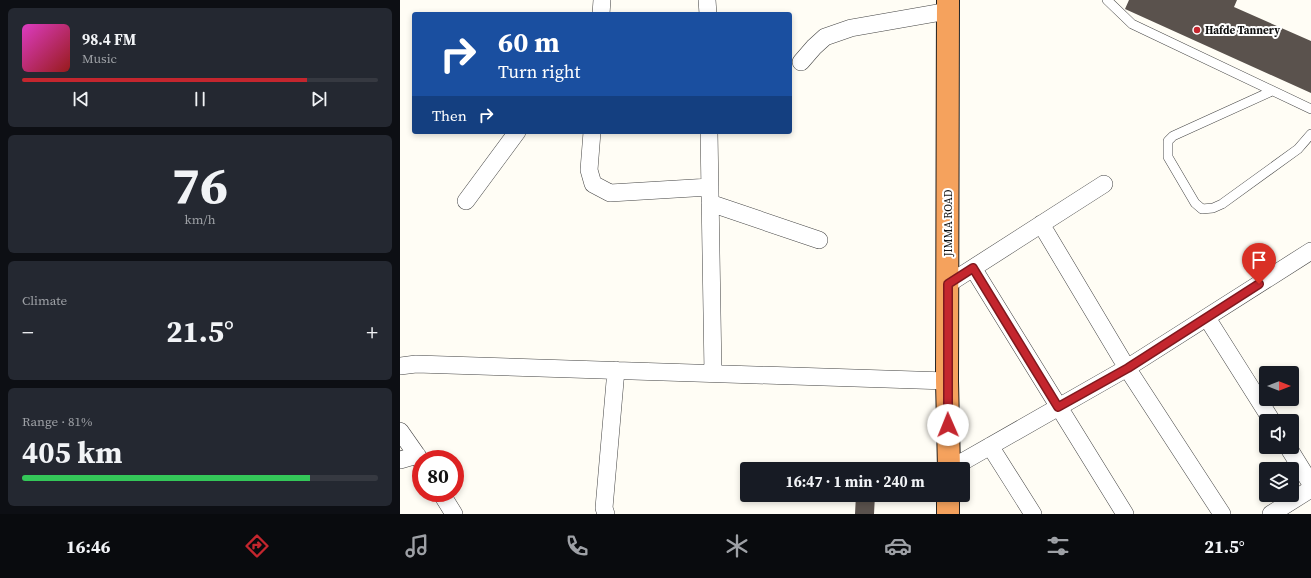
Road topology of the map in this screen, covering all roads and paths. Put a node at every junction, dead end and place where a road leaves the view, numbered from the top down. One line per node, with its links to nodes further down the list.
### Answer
1 (602, 0): 5 (street)
2 (707, 0): 6 (street)
3 (1107, 0): 8 (lane)
4 (948, 6): 7 (street); 21 (highway, JIMMA ROAD)
5 (601, 12)
6 (708, 12)
7 (801, 62)
8 (1272, 91): 9 (lane); 13 (lane)
9 (1311, 109)
10 (516, 134): 16 (street)
11 (592, 134): 15 (street)
12 (709, 134): 15 (street)
13 (1311, 134)
14 (1104, 184): 17 (street)
15 (710, 195): 18 (street); 26 (street)
16 (466, 200)
17 (1041, 224): 20 (street); 24 (street)
18 (819, 240)
19 (1311, 251): 22 (street)
20 (973, 268): 21 (street); 28 (street)
21 (948, 284): 27 (highway, JIMMA ROAD)
22 (1207, 318): 24 (street); 29 (street)
23 (400, 366): 25 (street)
24 (1128, 368): 28 (street); 47 (street)
25 (616, 370): 26 (street); 43 (street)
26 (713, 373): 27 (street)
27 (947, 380): 36 (highway, JIMMA ROAD)
28 (1058, 407): 31 (street); 46 (street)
29 (1268, 414)
30 (400, 431): 32 (street)
31 (990, 446): 37 (street); 45 (street)
32 (413, 450)
33 (1292, 454): 38 (street)
34 (412, 459): 35 (street)
35 (400, 460)
36 (949, 462)
37 (961, 462)
38 (1311, 484)
39 (1311, 489): 48 (street)
40 (447, 502): 42 (street)
41 (948, 502): 44 (highway)
42 (454, 514)
43 (606, 514)
44 (948, 514)
45 (1033, 514)
46 (1125, 514)
47 (1222, 514)
48 (1271, 514)

